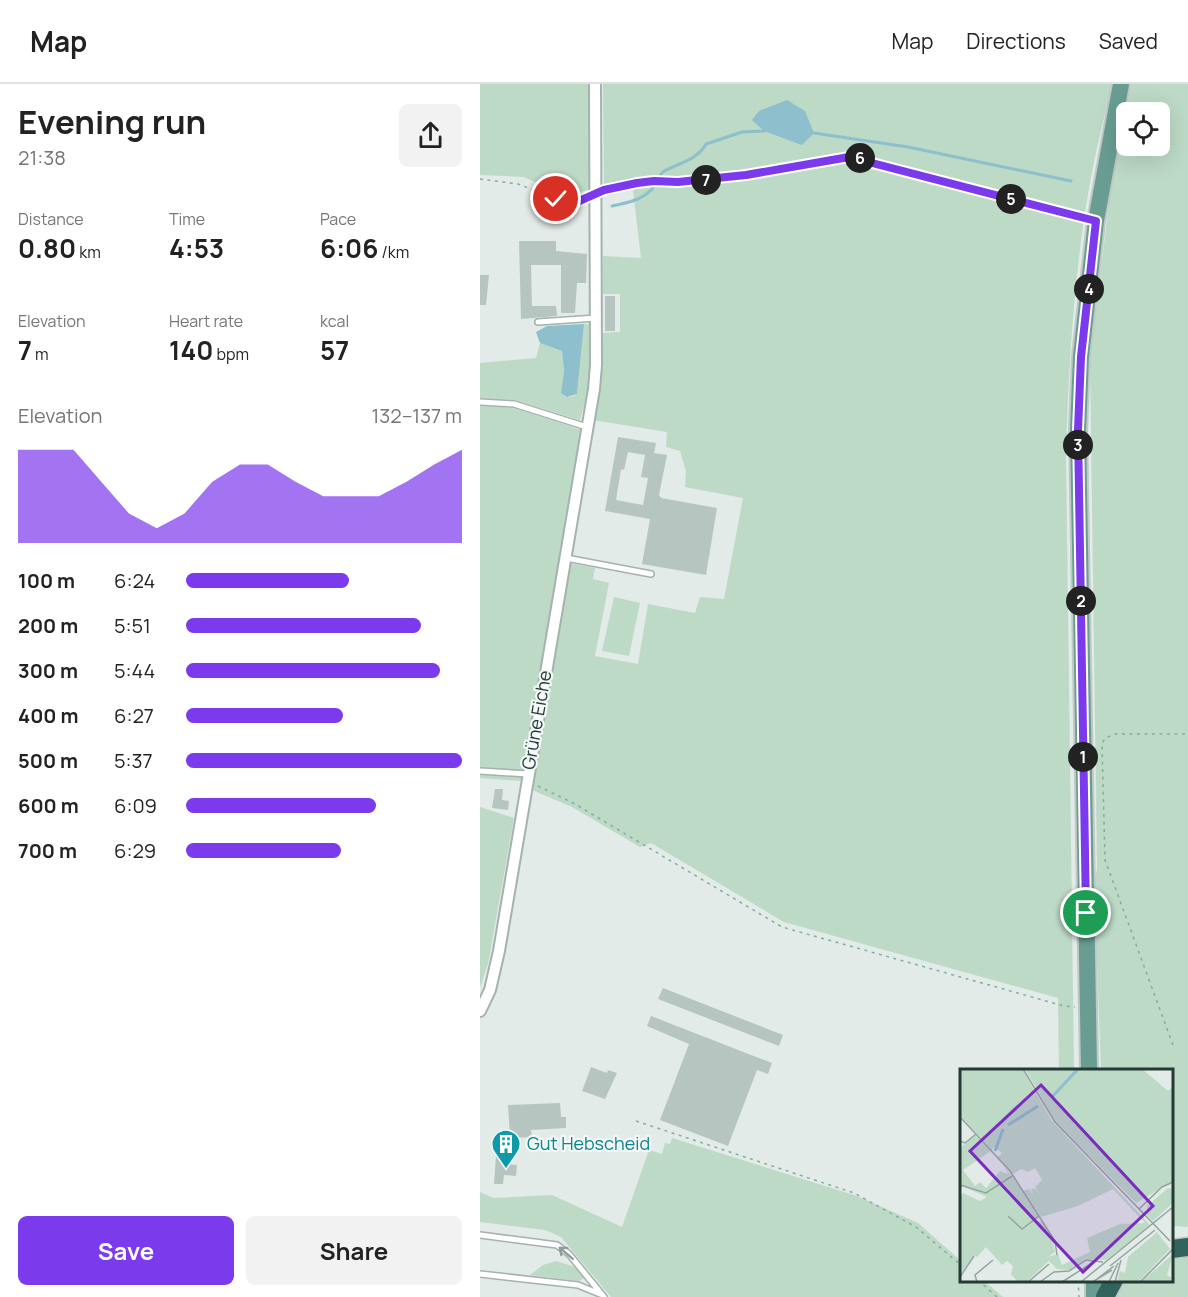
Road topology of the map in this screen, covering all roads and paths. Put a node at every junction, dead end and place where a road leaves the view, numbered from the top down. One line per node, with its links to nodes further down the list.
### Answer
1 (595, 84): 4 (street, Grüne Eiche)
2 (1121, 84): 5 (main road)
3 (480, 180): 4 (path)
4 (596, 193): 5 (path); 6 (street, Grüne Eiche)
5 (1096, 221): 18 (main road)
6 (596, 318): 7 (lane); 9 (street, Grüne Eiche)
7 (537, 321)
8 (480, 402): 9 (lane)
9 (587, 427): 10 (street, Grüne Eiche)
10 (564, 558): 11 (lane); 14 (street, Grüne Eiche)
11 (651, 574)
12 (1188, 734): 17 (path)
13 (480, 771): 14 (lane)
14 (527, 779): 15 (path); 16 (street, Grüne Eiche)
15 (1076, 1007)
16 (480, 1011)
17 (1173, 1045)
18 (1089, 1069)
19 (636, 1121): 21 (path)
20 (480, 1234): 26 (lane, one-way to 20)
21 (960, 1264)
22 (480, 1274): 26 (lane)
23 (979, 1282): 27 (path)
24 (1078, 1282): 28 (path)
25 (1113, 1282): 29 (highway)
26 (604, 1297)
27 (997, 1297)
28 (1079, 1297)
29 (1105, 1297)

